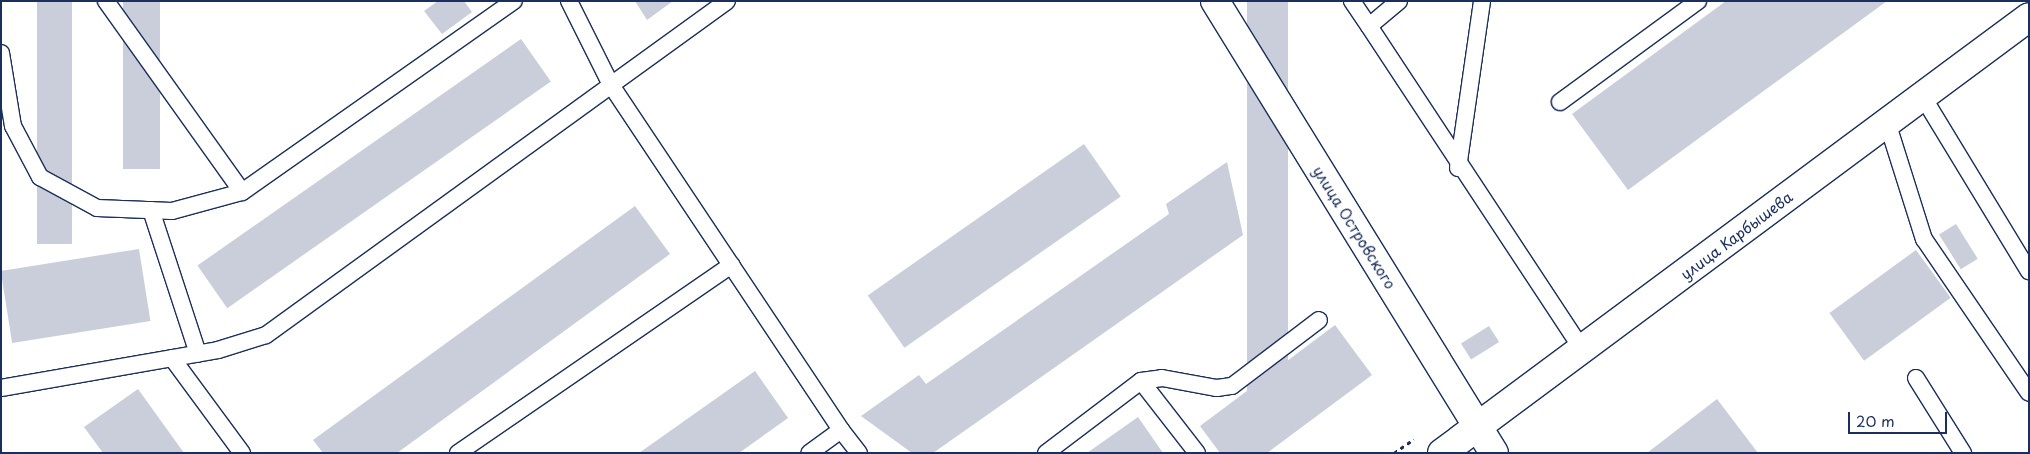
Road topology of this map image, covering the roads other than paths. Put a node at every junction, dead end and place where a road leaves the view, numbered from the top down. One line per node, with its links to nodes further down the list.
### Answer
1 (106, 1): 18 (lane)
2 (514, 1): 18 (lane)
3 (569, 1): 13 (lane)
4 (727, 1): 13 (lane)
5 (1216, 1): 30 (street, улица Островского)
6 (1352, 1): 11 (lane)
7 (1399, 1): 11 (lane)
8 (1482, 1): 17 (lane)
9 (1698, 1): 15 (lane)
10 (2029, 17): 14 (street, улица Карбышева)
11 (1369, 26): 17 (lane)
12 (1, 53): 19 (lane)
13 (611, 84): 20 (lane); 24 (lane)
14 (1923, 97): 16 (street, улица Карбышева); 21 (lane)
15 (1560, 102)
16 (1887, 122): 23 (street, улица Карбышева); 29 (lane)
17 (1458, 168): 23 (lane)
18 (242, 192): 19 (lane)
19 (152, 210): 24 (lane)
20 (732, 265): 31 (lane); 33 (lane)
21 (2029, 270)
22 (1319, 320): 27 (lane)
23 (1582, 349): 30 (street, улица Карбышева)
24 (198, 354): 25 (lane)
25 (172, 358): 28 (lane); 32 (lane)
26 (1916, 378): 40 (lane)
27 (1142, 382): 36 (lane); 37 (lane)
28 (1, 388)
29 (2029, 393)
30 (1477, 428): 38 (street, улица Карбышева); 39 (street, улица Островского)
31 (841, 430): 34 (lane); 35 (lane)
32 (242, 453)
33 (458, 453)
34 (809, 453)
35 (859, 453)
36 (1046, 453)
37 (1197, 453)
38 (1442, 453)
39 (1494, 453)
40 (1963, 453)

